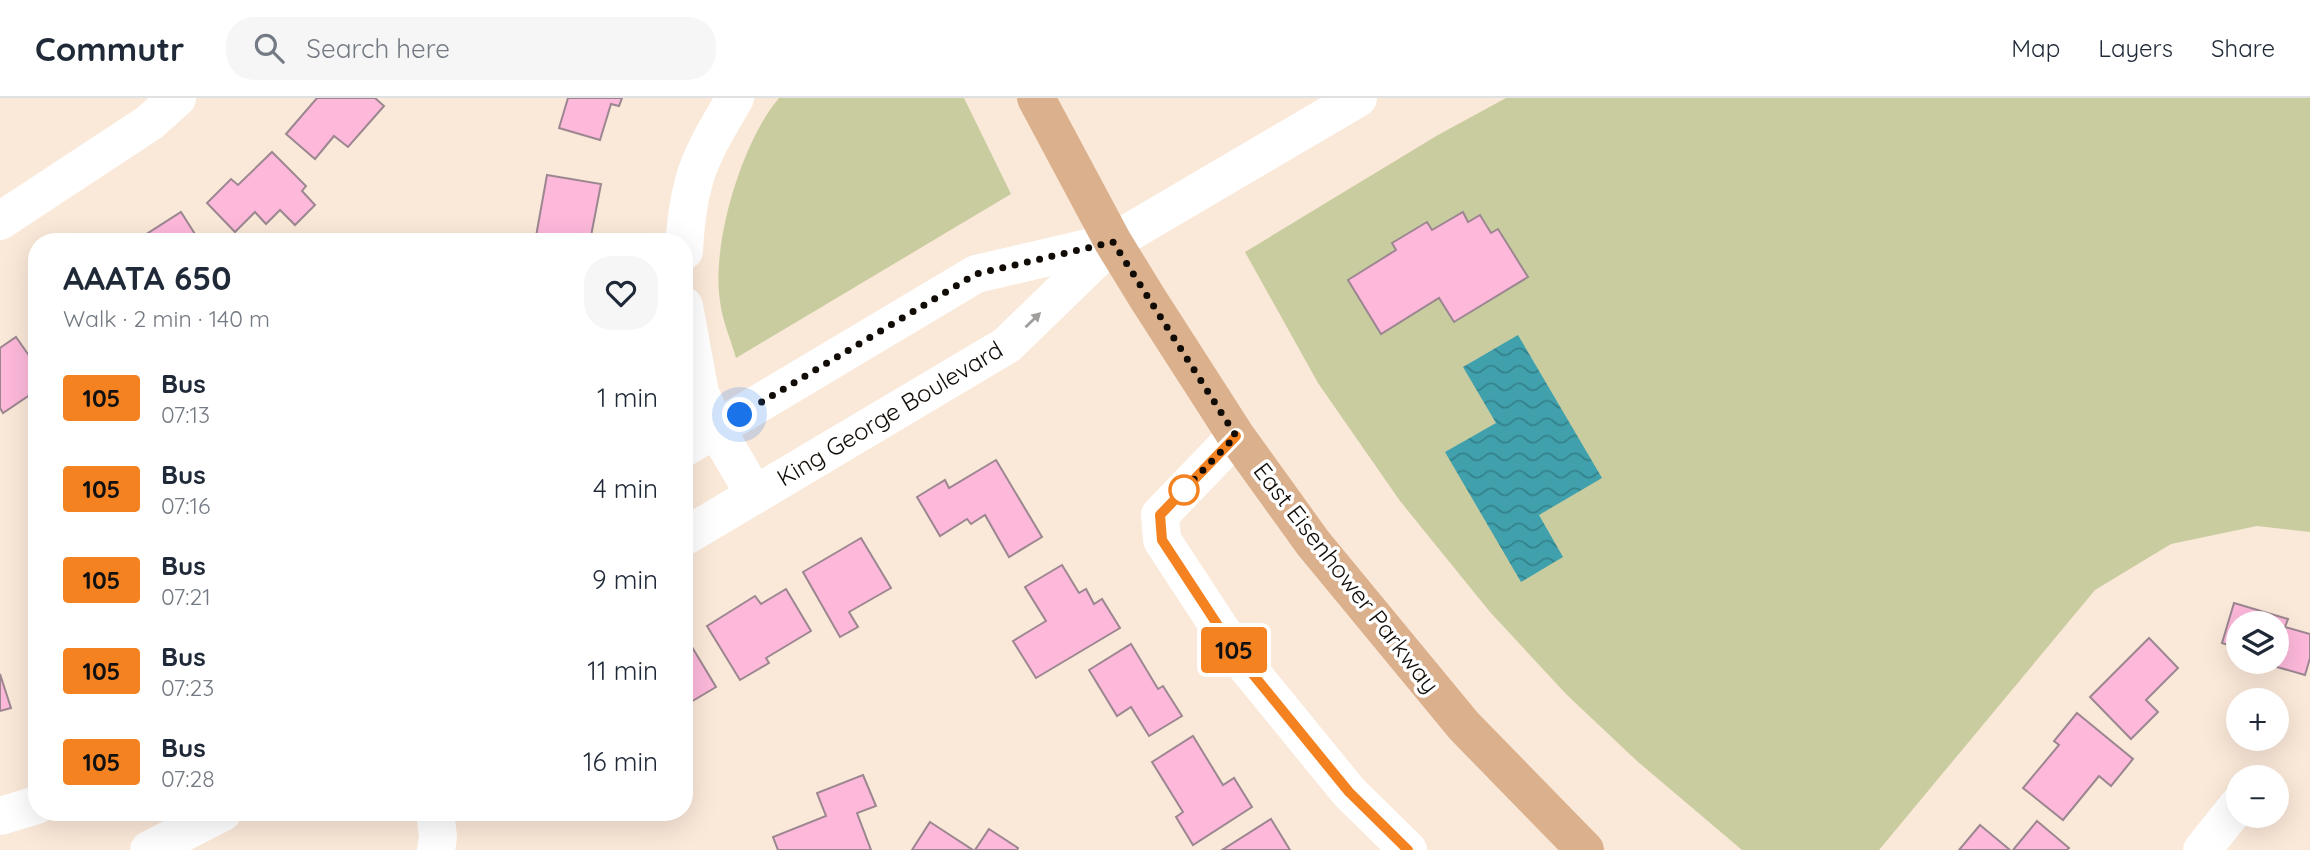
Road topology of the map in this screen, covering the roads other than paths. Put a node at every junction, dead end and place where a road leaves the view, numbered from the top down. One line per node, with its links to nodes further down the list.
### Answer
1 (177, 98): 5 (street)
2 (734, 98): 6 (street)
3 (1036, 98): 7 (main road, East Eisenhower Parkway)
4 (1358, 98): 7 (street, King George Boulevard)
5 (0, 220)
6 (685, 233)
7 (1113, 242): 9 (main road, East Eisenhower Parkway); 10 (street, King George Boulevard); 11 (street, King George Boulevard, one-way to 7)
8 (693, 355): 10 (street, King George Boulevard)
9 (1236, 436): 20 (street); 21 (main road, East Eisenhower Parkway)
10 (700, 438): 11 (street, King George Boulevard)
11 (755, 495): 12 (street, King George Boulevard)
12 (693, 532)
13 (28, 808): 14 (street)
14 (0, 816)
15 (2226, 820): 22 (street)
16 (205, 821): 18 (street)
17 (436, 821): 19 (street)
18 (149, 850)
19 (436, 850)
20 (1408, 850)
21 (1585, 850)
22 (2202, 850)

